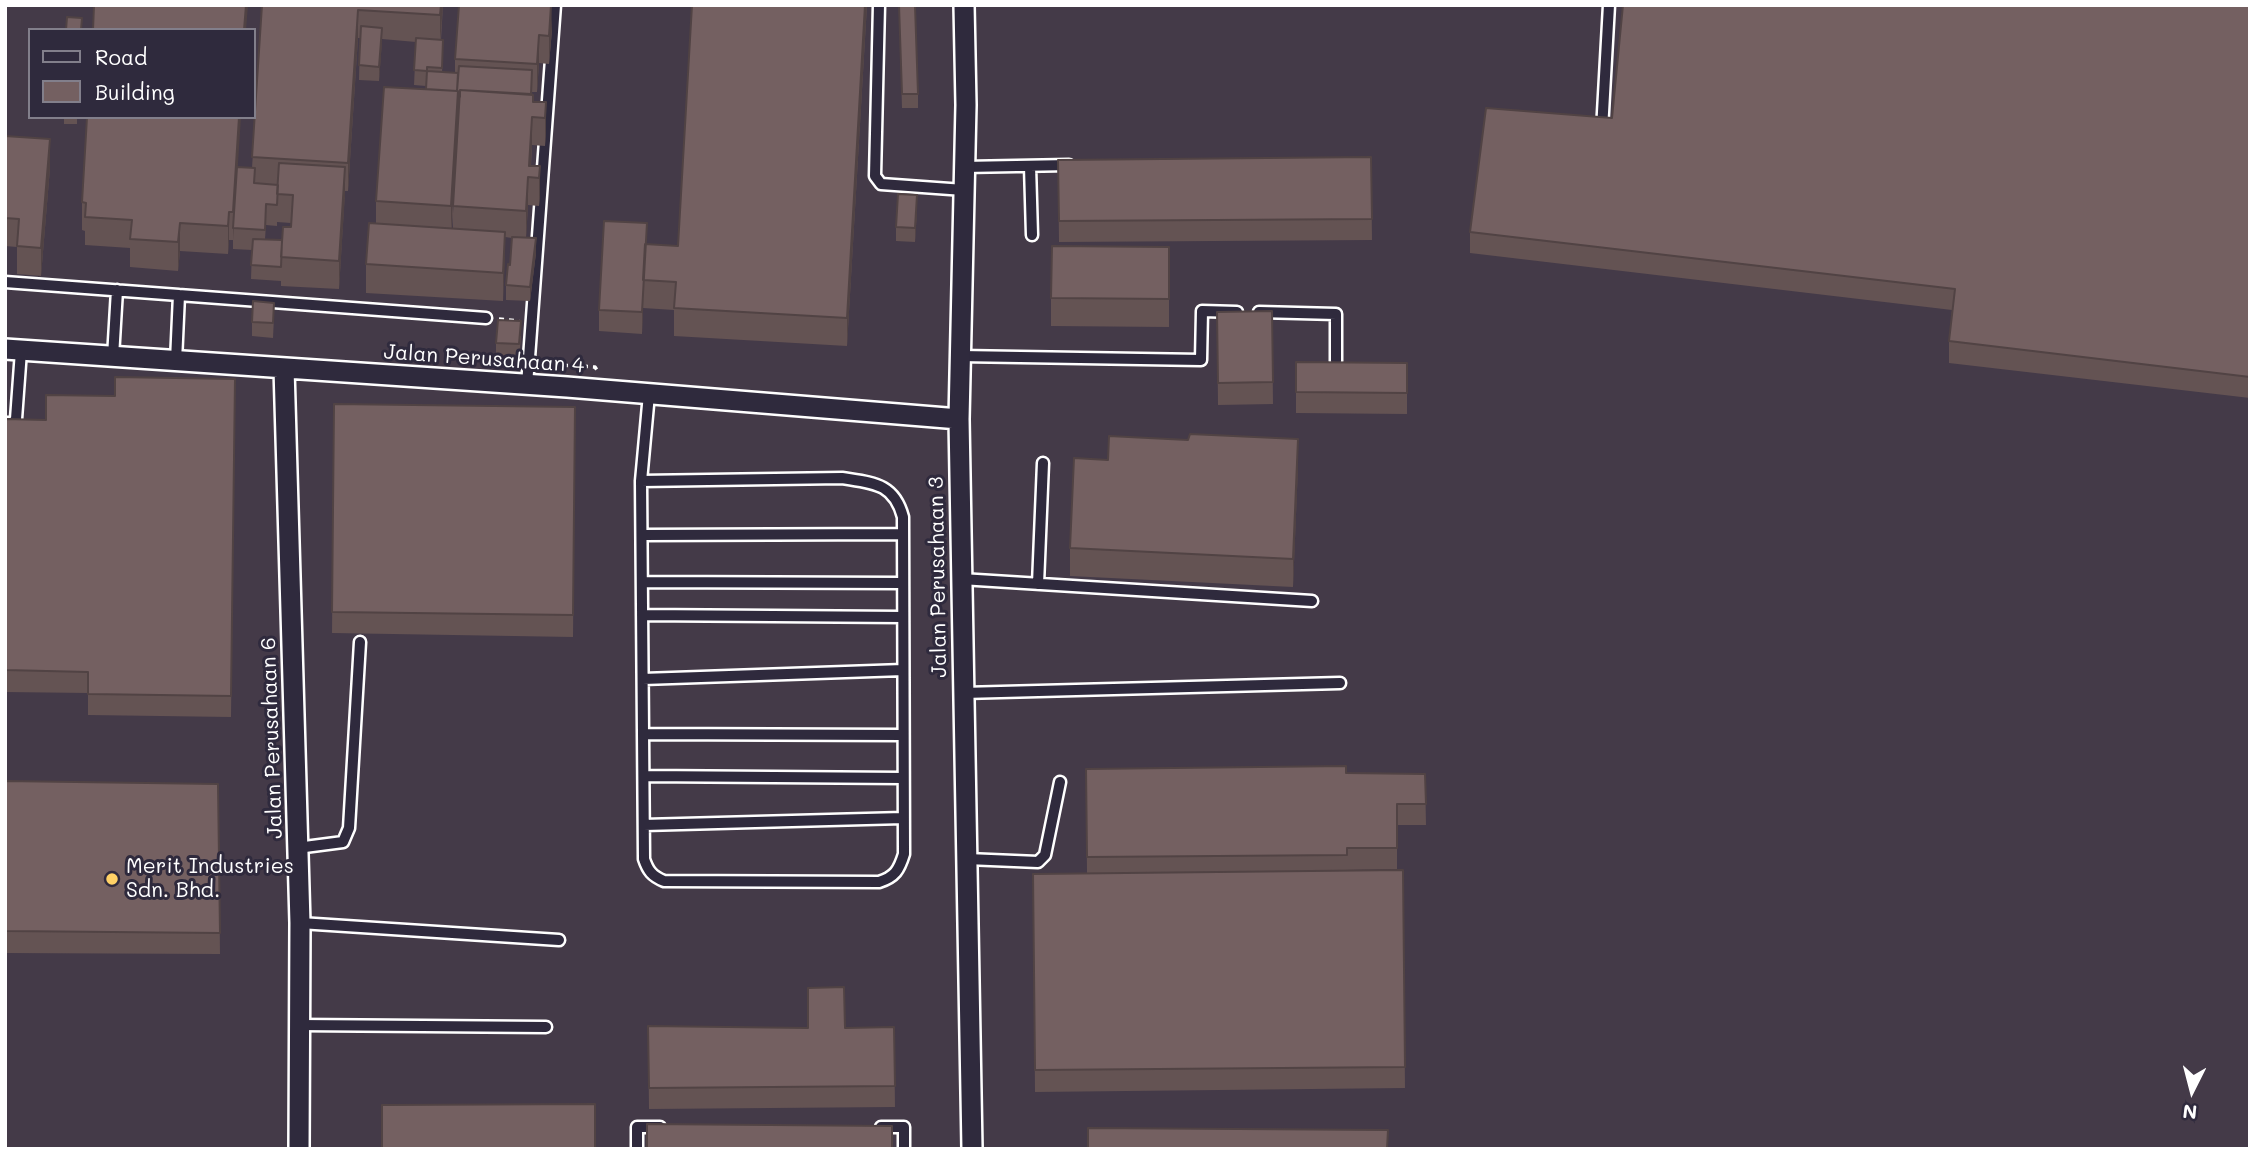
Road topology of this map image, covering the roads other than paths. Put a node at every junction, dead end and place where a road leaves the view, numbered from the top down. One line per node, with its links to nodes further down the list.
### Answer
1 (555, 5): 21 (lane)
2 (879, 5): 9 (lane)
3 (964, 5): 8 (street, Jalan Perusahaan 3)
4 (1609, 5): 5 (lane)
5 (1602, 130)
6 (1085, 165): 7 (lane)
7 (1030, 166): 8 (lane); 10 (lane)
8 (964, 167): 9 (street, Jalan Perusahaan 3)
9 (964, 190): 16 (street, Jalan Perusahaan 3)
10 (1032, 235)
11 (5, 282): 12 (lane)
12 (117, 290): 13 (lane); 17 (lane)
13 (179, 295): 14 (lane); 18 (lane)
14 (486, 318)
15 (13, 350): 17 (street, Jalan Perusahaan 4); 24 (lane)
16 (960, 356): 19 (lane); 23 (street, Jalan Perusahaan 3)
17 (113, 357): 18 (street, Jalan Perusahaan 4)
18 (176, 361): 20 (street, Jalan Perusahaan 4)
19 (1336, 361)
20 (285, 368): 21 (street, Jalan Perusahaan 4); 48 (street, Jalan Perusahaan 6)
21 (527, 385): 22 (street, Jalan Perusahaan 4)
22 (649, 394): 23 (street, Jalan Perusahaan 4); 26 (lane)
23 (959, 419): 29 (street, Jalan Perusahaan 3)
24 (5, 423)
25 (1043, 463): 32 (lane)
26 (641, 481): 27 (lane); 28 (lane)
27 (903, 534): 28 (lane); 31 (lane)
28 (642, 535): 30 (lane)
29 (960, 579): 32 (lane); 40 (street, Jalan Perusahaan 3)
30 (642, 582): 31 (lane); 34 (lane)
31 (903, 583): 35 (lane)
32 (1038, 584): 33 (lane)
33 (1312, 601)
34 (642, 615): 35 (lane); 38 (lane)
35 (903, 617): 37 (lane)
36 (360, 642): 48 (lane)
37 (903, 670): 38 (lane); 42 (lane)
38 (643, 679): 41 (lane)
39 (1340, 683): 40 (lane)
40 (963, 693): 49 (street, Jalan Perusahaan 3)
41 (643, 734): 42 (lane); 43 (lane)
42 (903, 735): 44 (lane)
43 (644, 776): 44 (lane); 47 (lane)
44 (903, 778): 46 (lane)
45 (1060, 782): 49 (lane)
46 (903, 818): 47 (lane); 47 (lane)
47 (644, 825)
48 (298, 848): 50 (street, Jalan Perusahaan 6)
49 (967, 859): 59 (street, Jalan Perusahaan 3)
50 (300, 923): 51 (lane); 52 (street, Jalan Perusahaan 6)
51 (559, 940)
52 (299, 1025): 53 (lane); 56 (street, Jalan Perusahaan 6)
53 (546, 1027)
54 (677, 1127): 57 (lane)
55 (864, 1127): 58 (lane)
56 (299, 1149)
57 (637, 1149)
58 (904, 1149)
59 (972, 1149)

